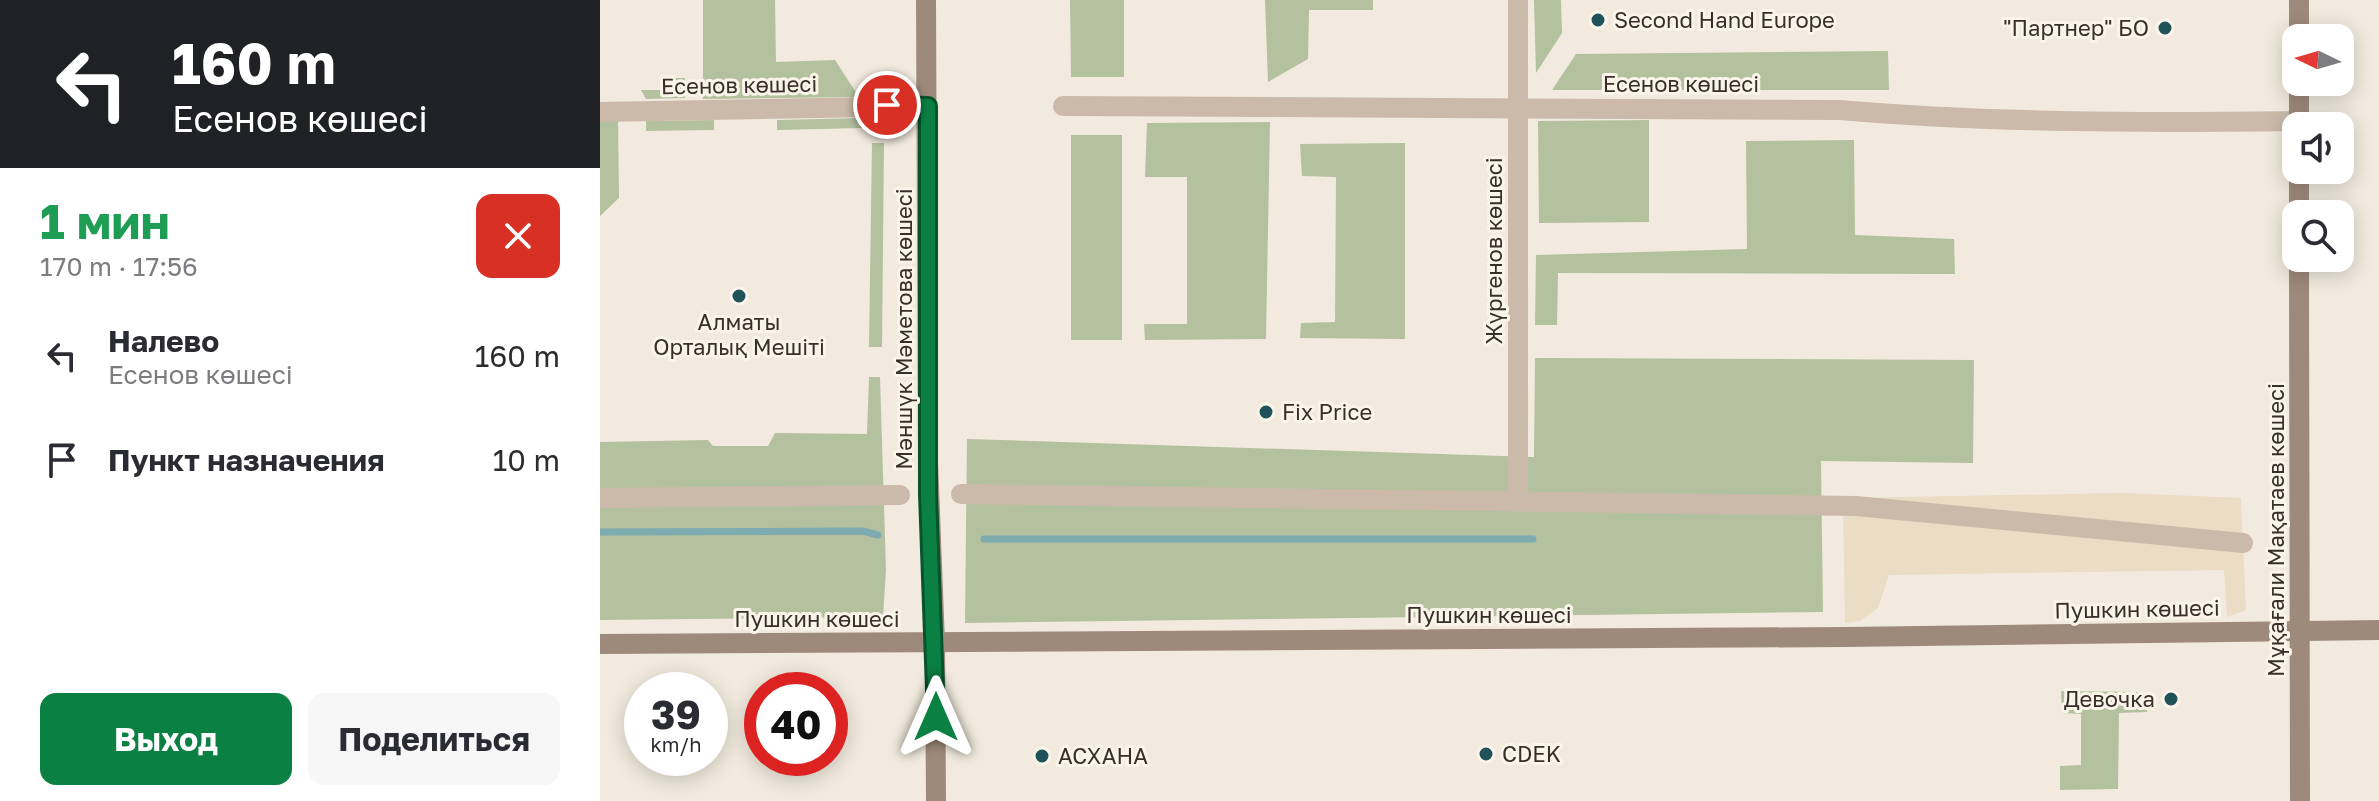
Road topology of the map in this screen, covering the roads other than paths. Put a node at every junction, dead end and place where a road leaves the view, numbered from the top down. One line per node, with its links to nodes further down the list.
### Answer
1 (926, 0): 5 (street, Мәншүк Мәметова көшесі)
2 (1518, 0): 7 (street, Жүргенов көшесі)
3 (2299, 0): 4 (street)
4 (2299, 24)
5 (928, 106): 8 (street, Есенов көшесі); 18 (street, Мәншүк Мәметова көшесі)
6 (1063, 106): 7 (street, Есенов көшесі)
7 (1518, 107): 9 (street, Есенов көшесі); 14 (street, Жүргенов көшесі)
8 (600, 112)
9 (2282, 124)
10 (2299, 272): 16 (street, Мұқағали Мақатаев көшесі)
11 (961, 494): 14 (street)
12 (900, 495): 13 (street)
13 (600, 498)
14 (1518, 503): 15 (street)
15 (2243, 543)
16 (2300, 630): 17 (street, Пушкин көшесі); 18 (street, Пушкин көшесі); 21 (street, Мұқағали Мақатаев көшесі)
17 (2379, 630)
18 (935, 643): 19 (street, Пушкин көшесі); 20 (street, Мәншүк Мәметова көшесі)
19 (600, 644)
20 (936, 801)
21 (2300, 801)

